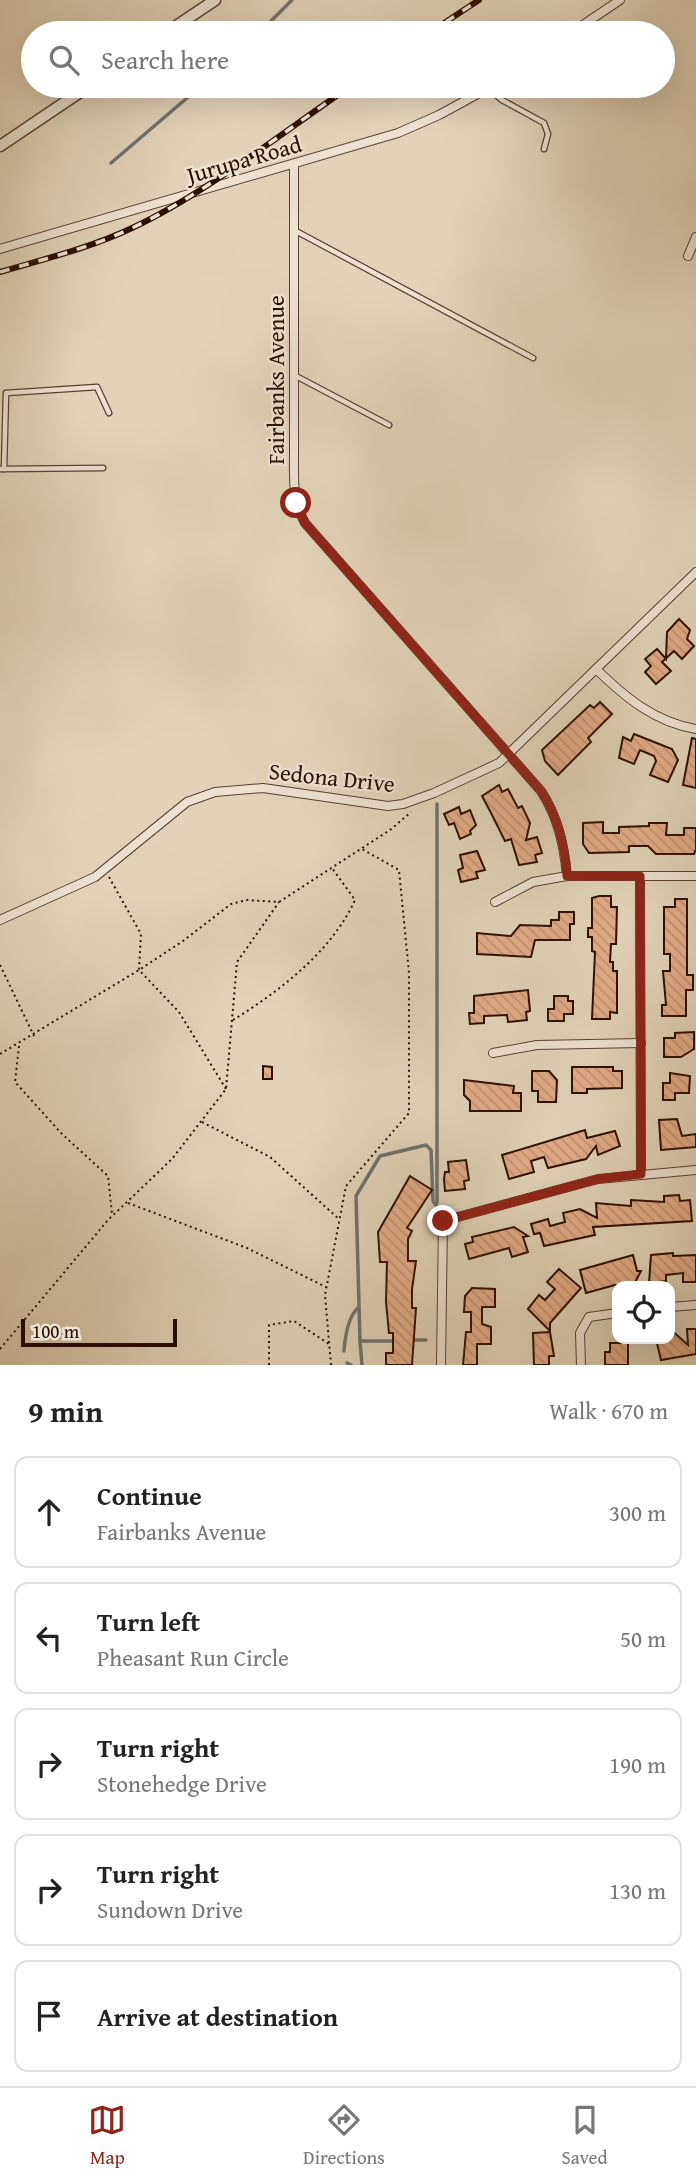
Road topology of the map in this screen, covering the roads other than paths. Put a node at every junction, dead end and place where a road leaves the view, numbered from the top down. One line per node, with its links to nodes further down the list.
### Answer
1 (215, 0): 3 (street)
2 (620, 0): 4 (street)
3 (184, 21)
4 (589, 21)
5 (71, 98): 8 (street)
6 (468, 98): 10 (street, Jurupa Road)
7 (500, 98): 9 (lane)
8 (0, 146)
9 (544, 149)
10 (294, 164): 11 (street, Fairbanks Avenue); 13 (street, Jurupa Road)
11 (294, 230): 15 (lane); 16 (street, Fairbanks Avenue)
12 (696, 237): 14 (street)
13 (0, 249)
14 (688, 256)
15 (533, 358)
16 (293, 375): 18 (lane); 24 (street, Fairbanks Avenue)
17 (109, 413): 20 (lane)
18 (389, 425)
19 (103, 468): 20 (lane)
20 (2, 469)
21 (696, 572): 22 (street, Sedona Drive)
22 (596, 669): 23 (street); 24 (street, Sedona Drive)
23 (696, 729)
24 (508, 754): 25 (street, Fairbanks Avenue); 29 (street, Sedona Drive)
25 (567, 876): 26 (street); 28 (street)
26 (640, 876): 27 (street); 30 (street)
27 (696, 876)
28 (495, 902)
29 (0, 920)
30 (641, 1043): 31 (street); 33 (street)
31 (493, 1052)
32 (696, 1170): 33 (street)
33 (641, 1174): 37 (street)
34 (696, 1305): 35 (street)
35 (675, 1307)
36 (612, 1313): 38 (street)
37 (441, 1365)
38 (581, 1365)

